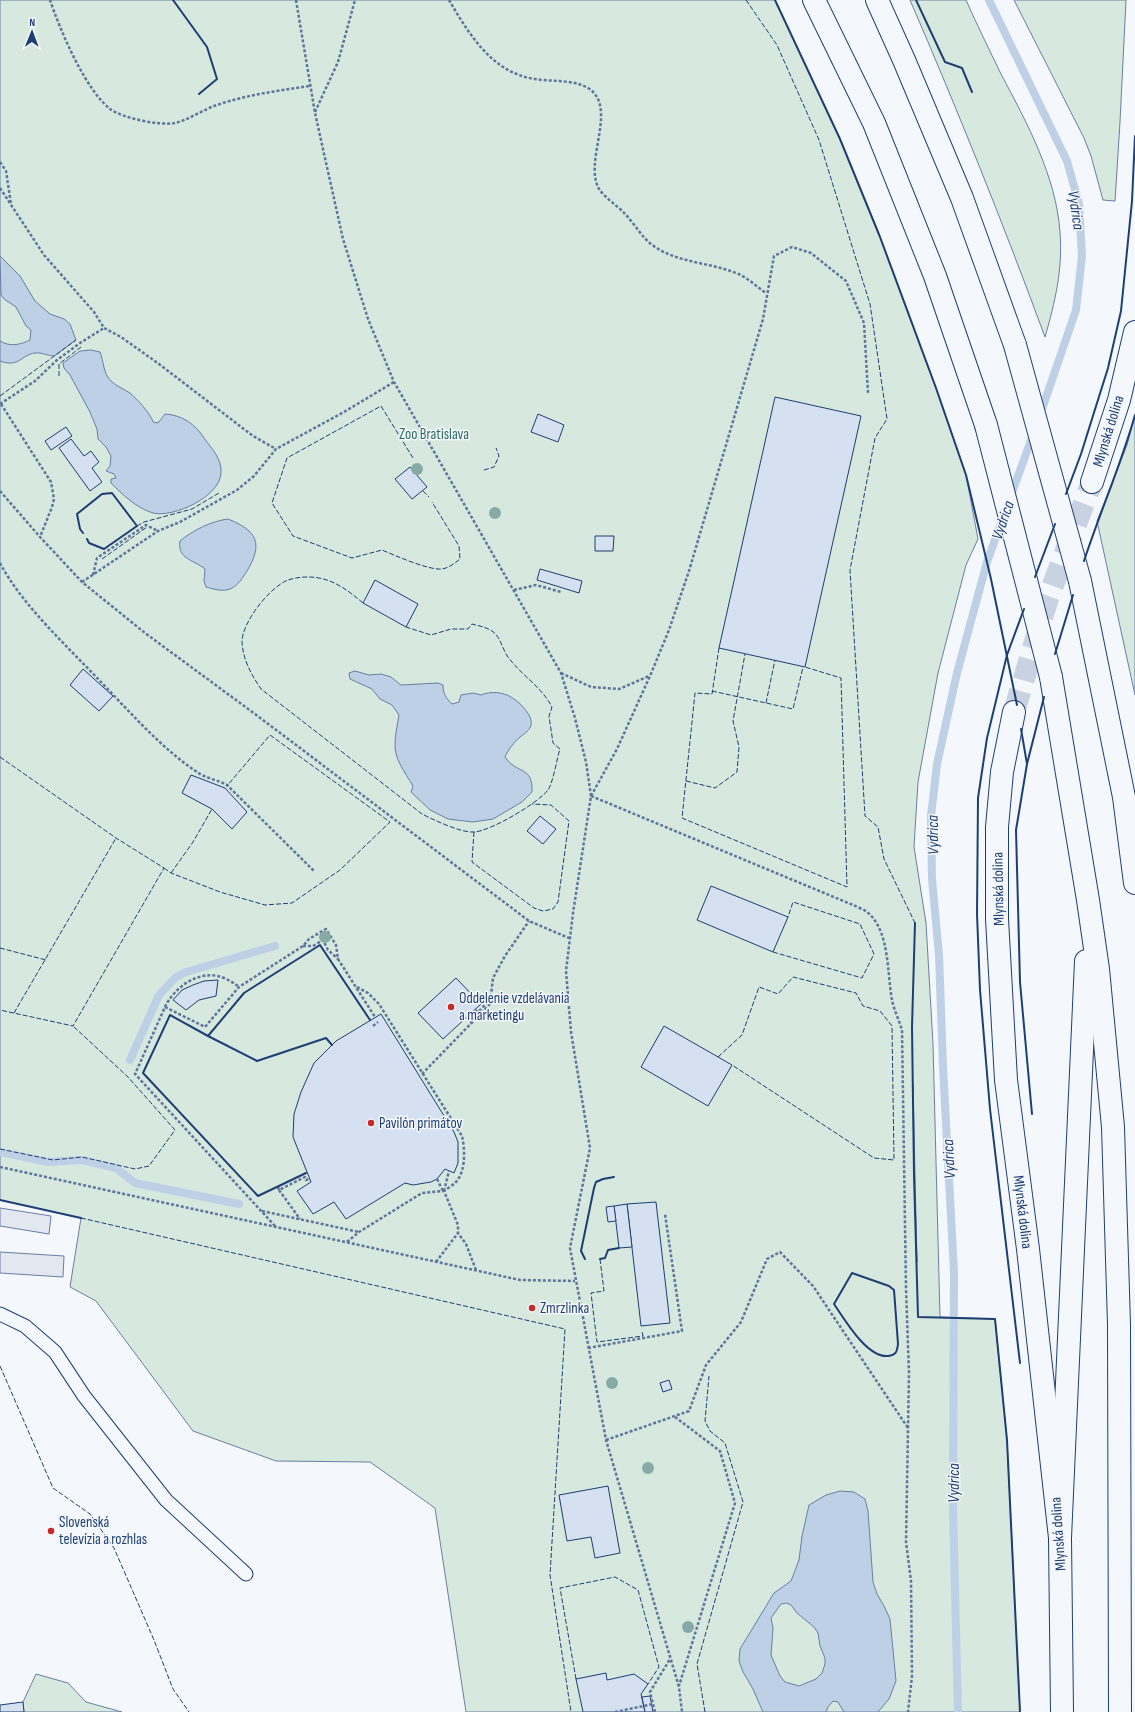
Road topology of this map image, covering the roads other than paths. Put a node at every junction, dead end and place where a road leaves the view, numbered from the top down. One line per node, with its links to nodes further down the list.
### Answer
1 (814, 0): 7 (main road, bridge)
2 (877, 0): 6 (main road, bridge)
3 (1135, 332): 4 (main road, Mlynská dolina)
4 (1092, 482)
5 (1014, 712): 9 (main road, Mlynská dolina)
6 (1135, 883)
7 (1088, 900): 9 (main road); 12 (main road)
8 (0, 1314): 10 (lane)
9 (1060, 1538): 11 (main road, Mlynská dolina)
10 (246, 1574)
11 (1062, 1712)
12 (1120, 1712)

